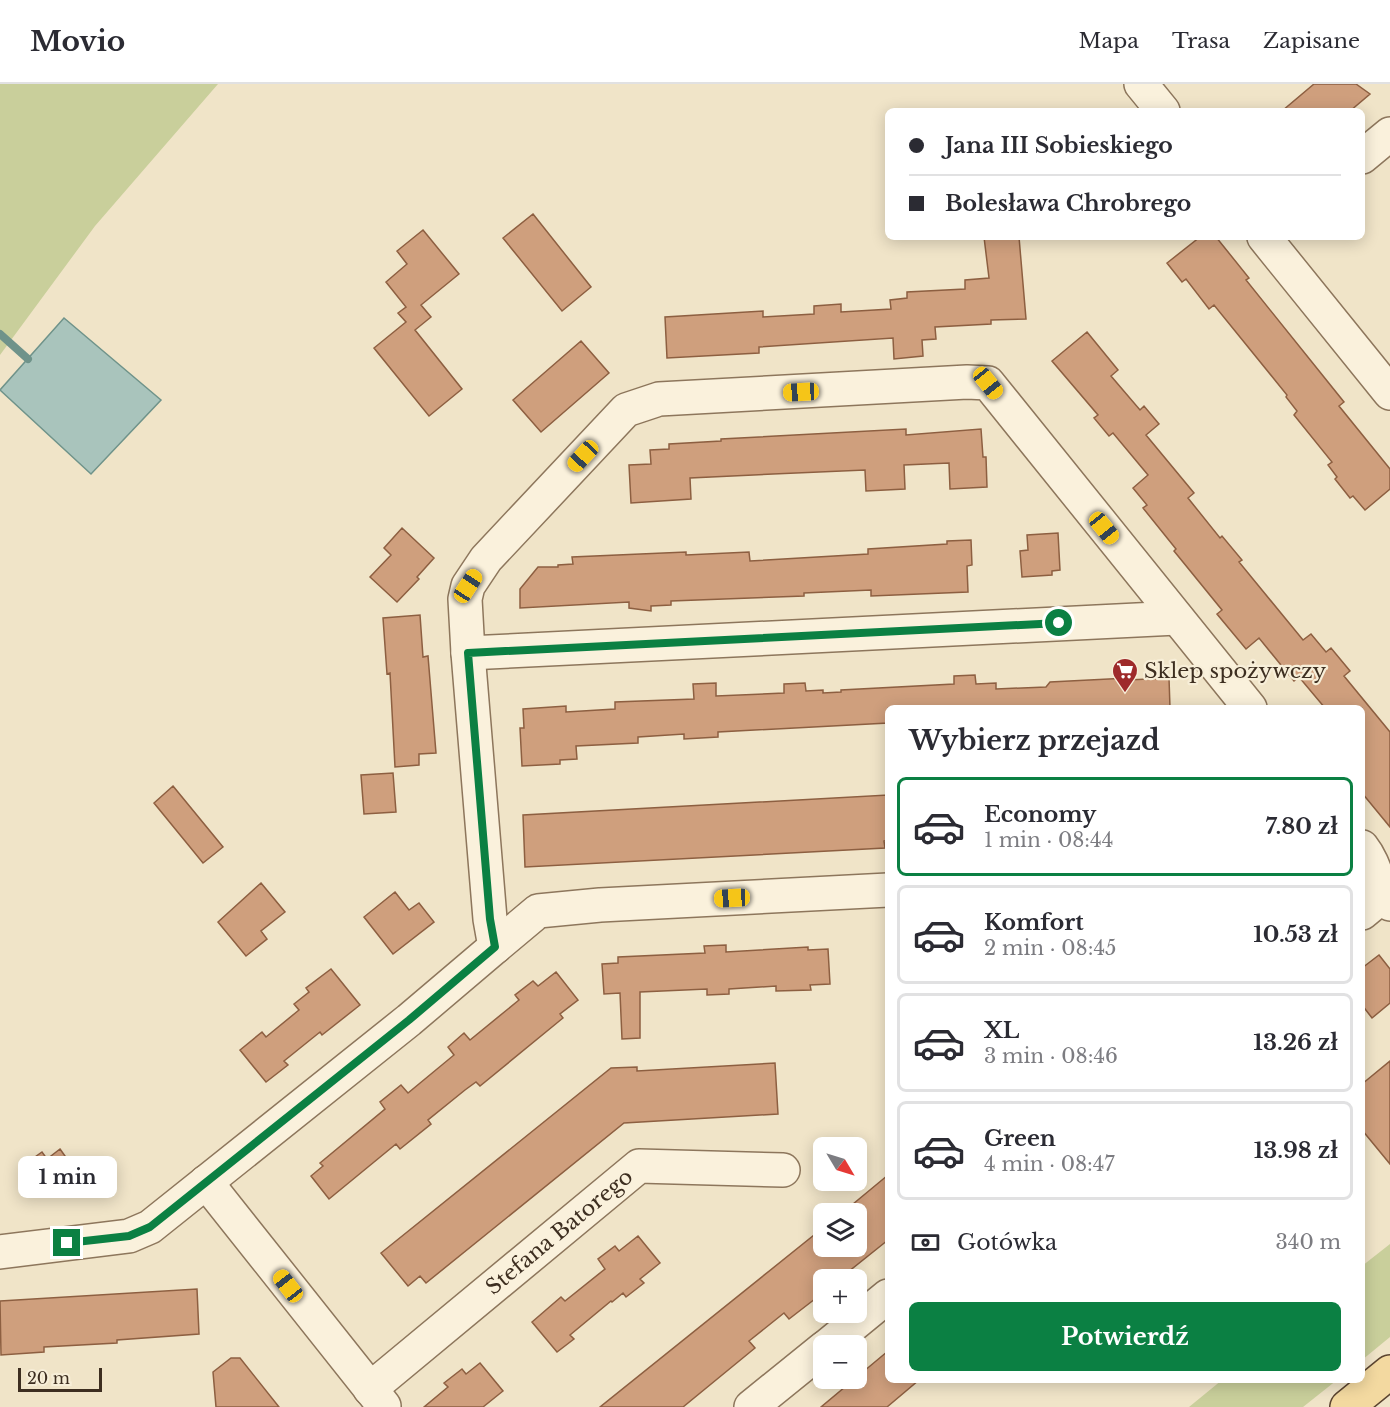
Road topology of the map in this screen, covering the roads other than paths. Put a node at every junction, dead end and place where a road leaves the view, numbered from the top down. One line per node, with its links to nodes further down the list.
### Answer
1 (1142, 84): 2 (street)
2 (1161, 108)
3 (1390, 134): 4 (street)
4 (1365, 155)
5 (1266, 240): 6 (street)
6 (1390, 393)
7 (1177, 618): 8 (street); 8 (street); 9 (street)
8 (468, 653): 13 (street)
9 (1248, 705)
10 (1365, 852): 12 (street)
11 (885, 890): 13 (street)
12 (1381, 900)
13 (495, 947): 15 (street)
14 (783, 1170): 21 (street, Stefana Batorego)
15 (206, 1182): 16 (street); 21 (street)
16 (0, 1252)
17 (885, 1298): 18 (street)
18 (840, 1335)
19 (813, 1357): 22 (street)
20 (1390, 1372): 23 (main road)
21 (378, 1398)
22 (751, 1407)
23 (1347, 1407)

